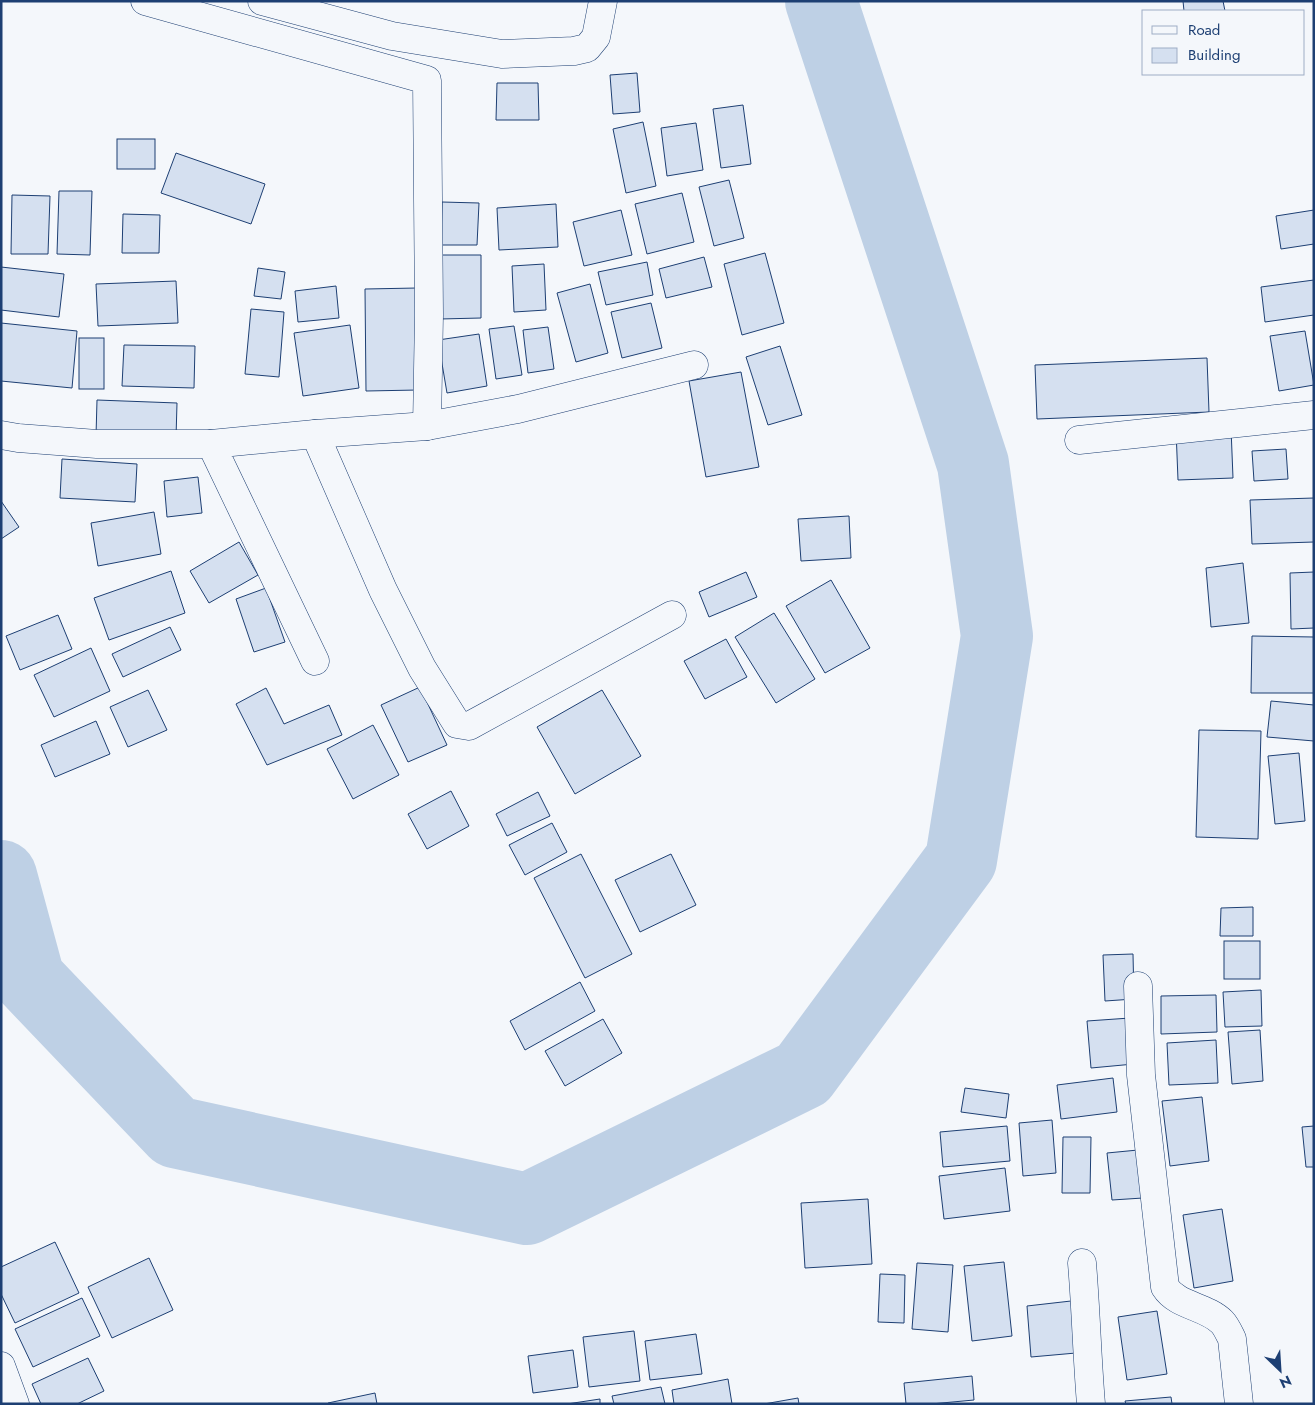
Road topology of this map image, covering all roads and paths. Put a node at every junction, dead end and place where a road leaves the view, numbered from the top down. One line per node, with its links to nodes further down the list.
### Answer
1 (145, 1): 6 (street)
2 (262, 1): 3 (street)
3 (603, 1)
4 (694, 365): 6 (street)
5 (1314, 415): 9 (street)
6 (427, 426): 7 (street)
7 (315, 434): 10 (street); 11 (street)
8 (1, 435): 10 (street)
9 (1079, 440)
10 (211, 444): 12 (street)
11 (672, 615)
12 (315, 660)
13 (1138, 986): 18 (street)
14 (1082, 1263): 17 (street)
15 (1, 1366): 16 (street)
16 (15, 1404)
17 (1090, 1404)
18 (1239, 1404)

